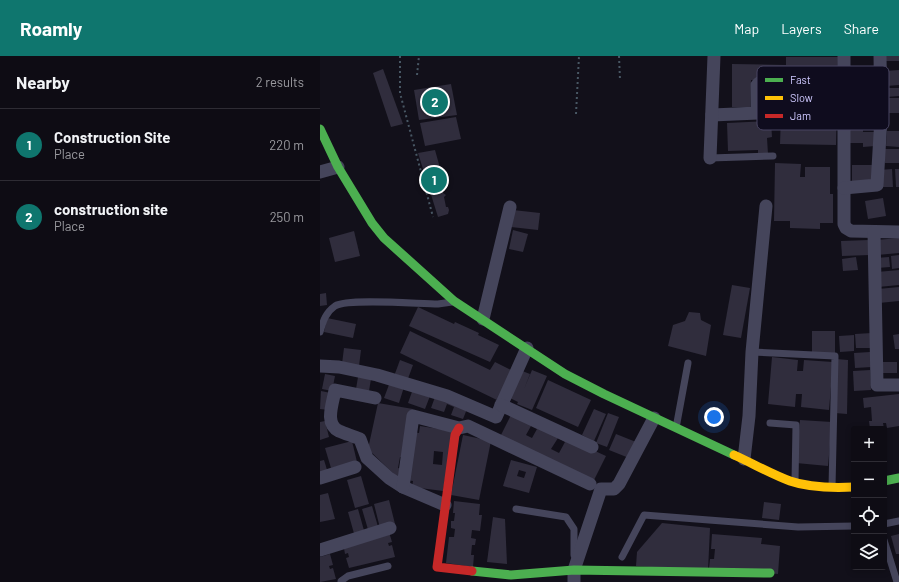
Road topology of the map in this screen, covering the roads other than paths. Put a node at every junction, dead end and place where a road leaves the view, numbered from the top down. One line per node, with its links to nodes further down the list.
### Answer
1 (714, 56): 5 (street)
2 (880, 56): 3 (street)
3 (880, 66)
4 (757, 113): 5 (street)
5 (712, 115): 10 (street)
6 (320, 129): 11 (street)
7 (844, 130): 13 (street)
8 (880, 130): 13 (street)
9 (773, 156): 10 (lane)
10 (710, 158)
11 (338, 167): 12 (street); 18 (street)
12 (320, 172)
13 (844, 188): 16 (street)
14 (766, 206): 22 (street)
15 (510, 207): 19 (street)
16 (874, 232): 17 (street); 25 (street)
17 (899, 232)
18 (454, 301): 19 (street); 20 (lane)
19 (483, 319): 21 (street)
20 (320, 332)
21 (527, 348): 27 (street); 28 (street)
22 (752, 352): 33 (street); 42 (lane)
23 (688, 363): 31 (lane)
24 (320, 366): 27 (street)
25 (899, 385)
26 (375, 398): 41 (street)
27 (501, 405): 32 (street)
28 (654, 418): 31 (street); 54 (street)
29 (770, 423): 38 (lane)
30 (459, 428): 39 (street); 41 (street); 43 (street)
31 (676, 428): 33 (street)
32 (592, 447)
33 (744, 459): 38 (street)
34 (355, 467): 35 (street)
35 (320, 478)
36 (899, 478): 37 (street)
37 (887, 480)
38 (795, 482): 42 (street)
39 (590, 484)
40 (851, 486): 42 (street)
41 (402, 487): 43 (street)
42 (832, 488)
43 (445, 505): 55 (street)
44 (516, 510): 54 (lane)
45 (899, 521): 46 (lane)
46 (887, 523)
47 (851, 526): 51 (lane)
48 (390, 528): 49 (street)
49 (320, 550)
50 (887, 550): 57 (lane)
51 (622, 557)
52 (388, 566): 56 (lane)
53 (770, 574): 54 (street)
54 (574, 576): 55 (street)
55 (511, 579)
56 (341, 582)
57 (896, 582)

